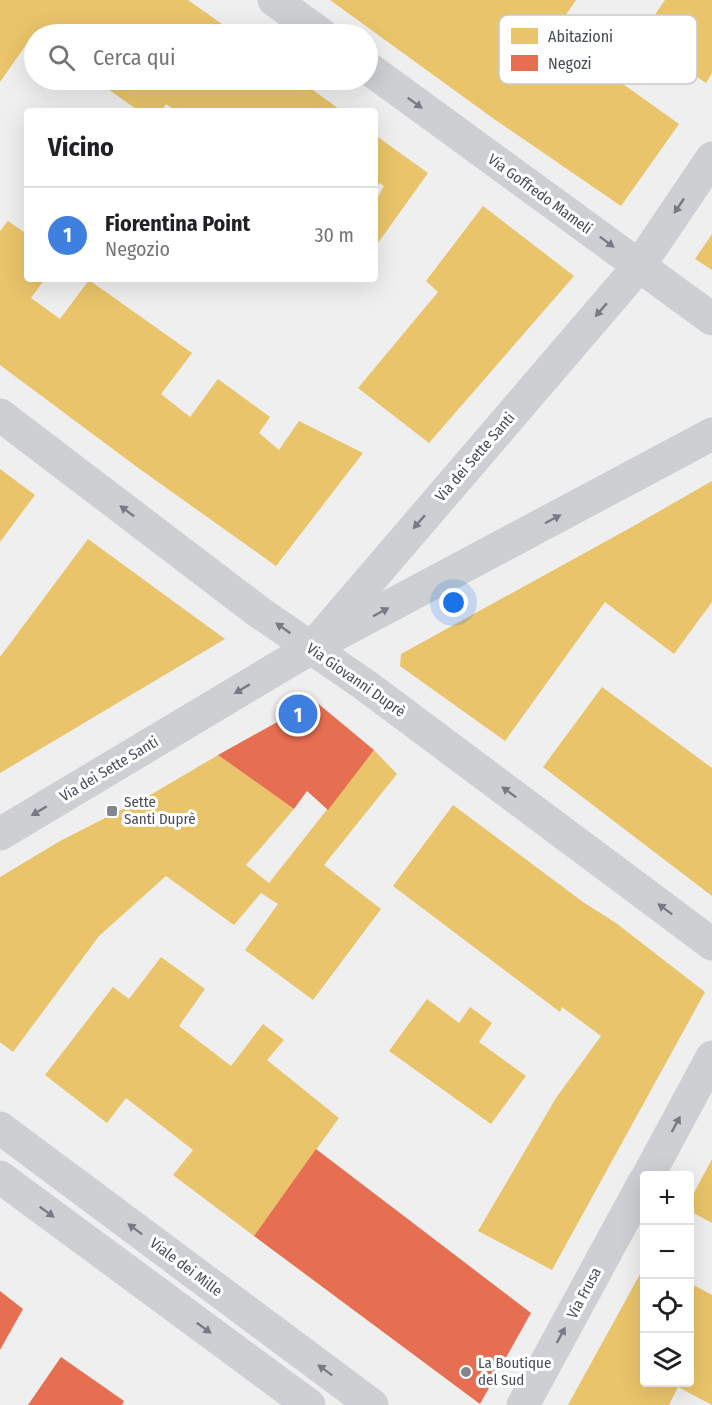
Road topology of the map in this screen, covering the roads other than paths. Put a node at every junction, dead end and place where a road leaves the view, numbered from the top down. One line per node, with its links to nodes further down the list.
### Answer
1 (273, 0): 2 (street)
2 (307, 24)
3 (378, 75): 5 (street, Via Goffredo Mameli, one-way to 5)
4 (712, 158): 5 (street, Via dei Sette Santi, one-way to 5)
5 (639, 266): 6 (street, Via Goffredo Mameli); 9 (street, Via dei Sette Santi, one-way to 9)
6 (712, 319)
7 (0, 415): 9 (street, Via Giovanni Duprè, one-way to 7)
8 (712, 434): 9 (street, Via dei Sette Santi, one-way to 8)
9 (311, 648): 10 (street, Via dei Sette Santi, one-way to 10); 11 (street, Via Giovanni Duprè, one-way to 9)
10 (0, 834)
11 (712, 944)
12 (712, 1057): 14 (street, one-way to 12)
13 (0, 1128): 18 (street, Viale dei Mille, one-way to 13)
14 (651, 1171)
15 (0, 1177): 17 (street, one-way to 17)
16 (640, 1191): 19 (street, Via Frusa, one-way to 16)
17 (309, 1405)
18 (372, 1405)
19 (523, 1405)

